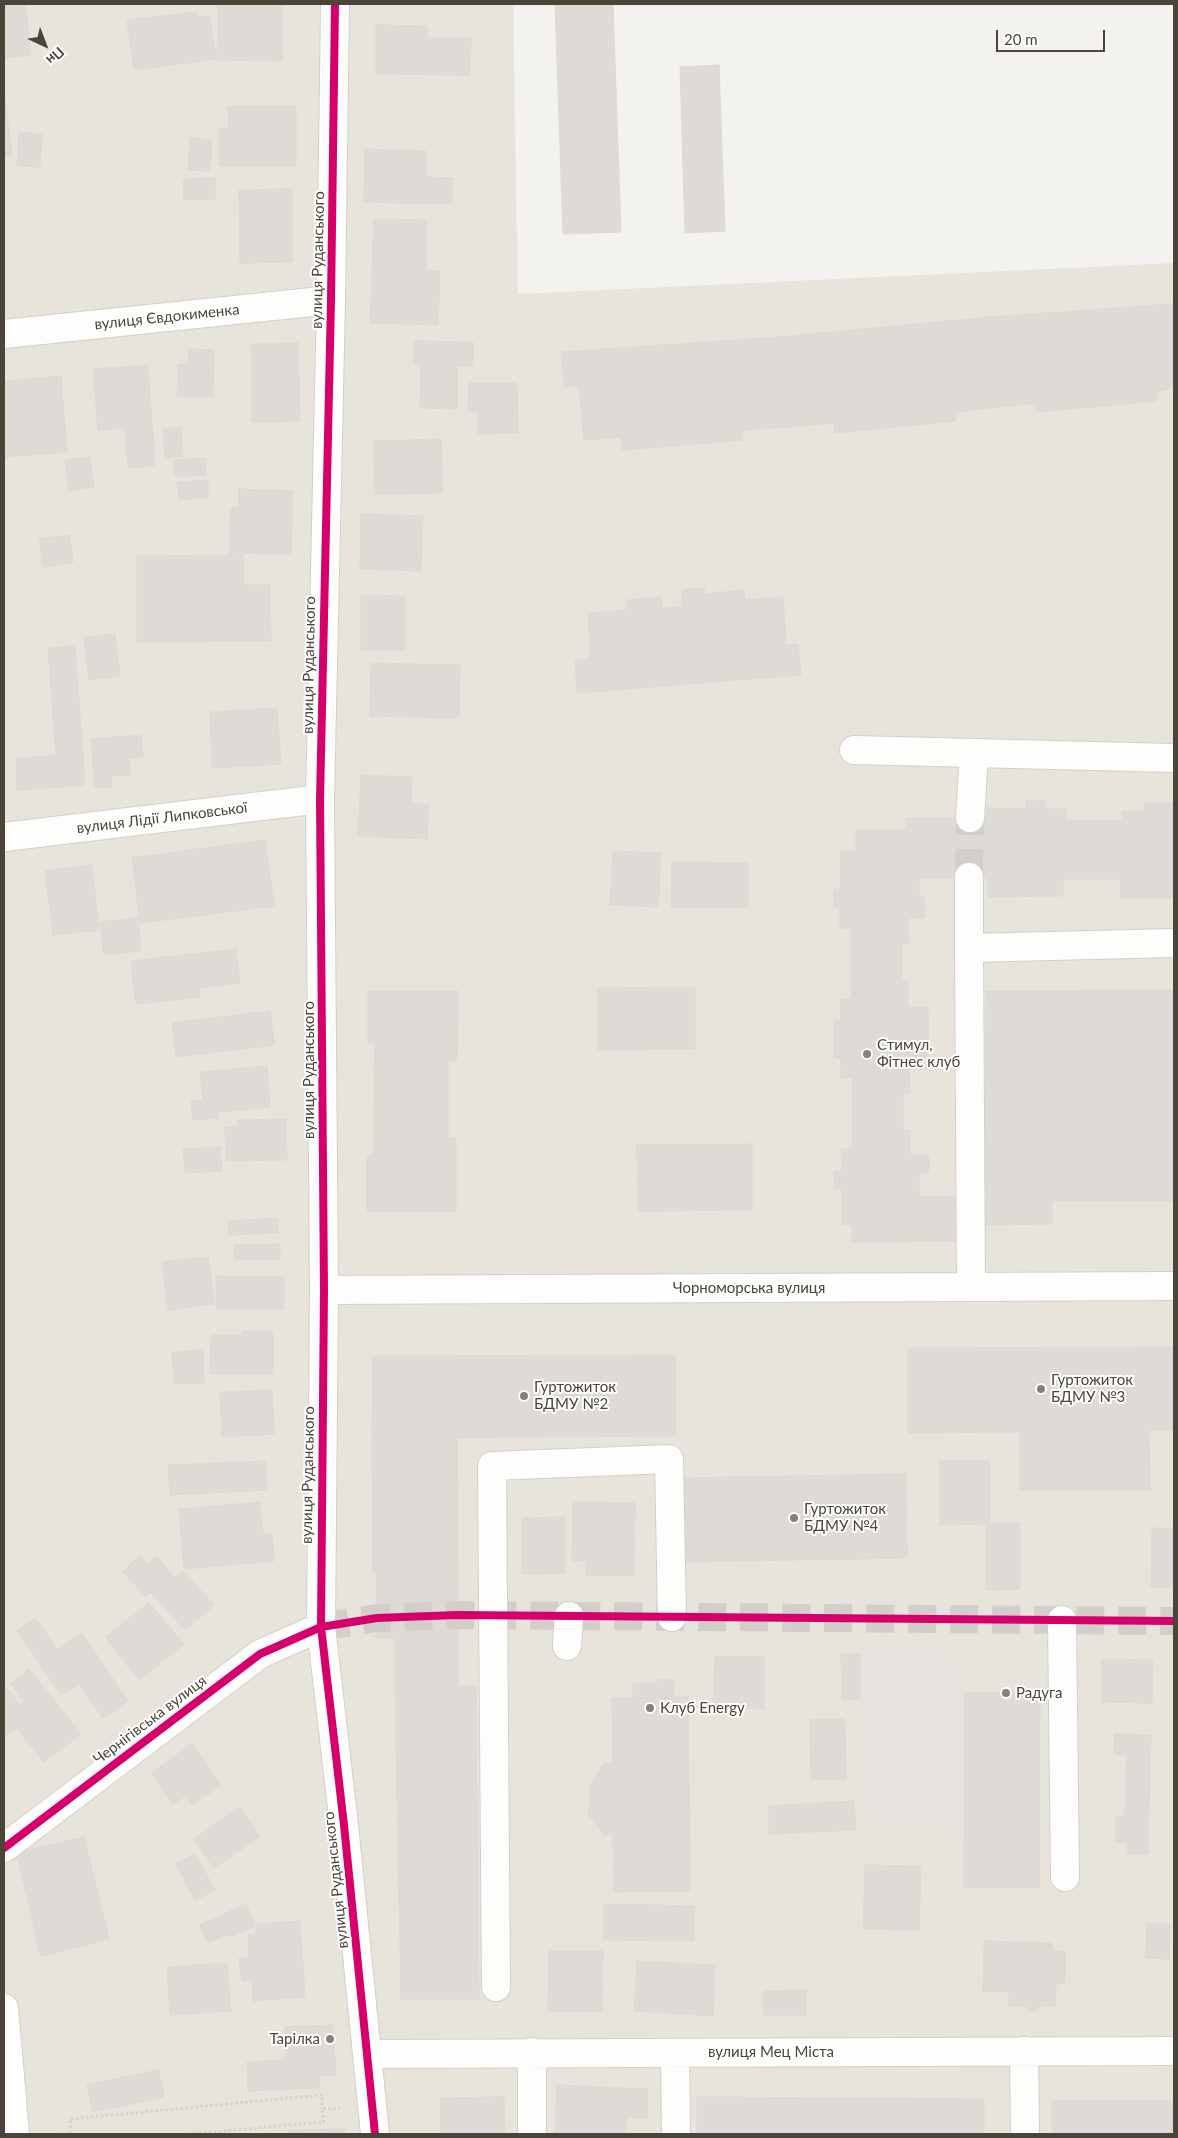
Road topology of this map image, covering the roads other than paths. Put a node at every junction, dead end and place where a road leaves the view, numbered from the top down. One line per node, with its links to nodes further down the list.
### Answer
1 (335, 4): 2 (street, вулиця Руданського)
2 (331, 300): 3 (street, вулиця Євдокименка); 7 (street, вулиця Руданського)
3 (4, 334)
4 (854, 750): 5 (street)
5 (974, 755): 6 (street); 8 (street)
6 (1174, 758)
7 (320, 799): 9 (street, вулиця Лідії Липковської); 15 (street, вулиця Руданського)
8 (970, 818)
9 (4, 837)
10 (968, 877): 12 (street)
11 (1174, 943): 12 (street)
12 (969, 948): 13 (street)
13 (971, 1286): 14 (street, Чорноморська вулиця); 15 (street, Чорноморська вулиця)
14 (1174, 1286)
15 (324, 1290): 19 (street, вулиця Руданського)
16 (569, 1616): 20 (street)
17 (672, 1617): 23 (street)
18 (1062, 1620): 22 (street)
19 (320, 1627): 21 (street, Чернігівська вулиця); 29 (street, вулиця Руданського)
20 (567, 1646)
21 (4, 1848)
22 (1065, 1877)
23 (496, 1987)
24 (4, 2008): 30 (street)
25 (1024, 2051): 26 (street, вулиця Мец Міста); 28 (street, вулиця Мец Міста); 34 (street)
26 (1174, 2051)
27 (532, 2052): 28 (street, вулиця Мец Міста); 29 (street, вулиця Мец Міста); 32 (street)
28 (675, 2052): 33 (street)
29 (367, 2054): 31 (street, вулиця Руданського)
30 (15, 2134)
31 (374, 2134)
32 (532, 2134)
33 (676, 2134)
34 (1025, 2134)

